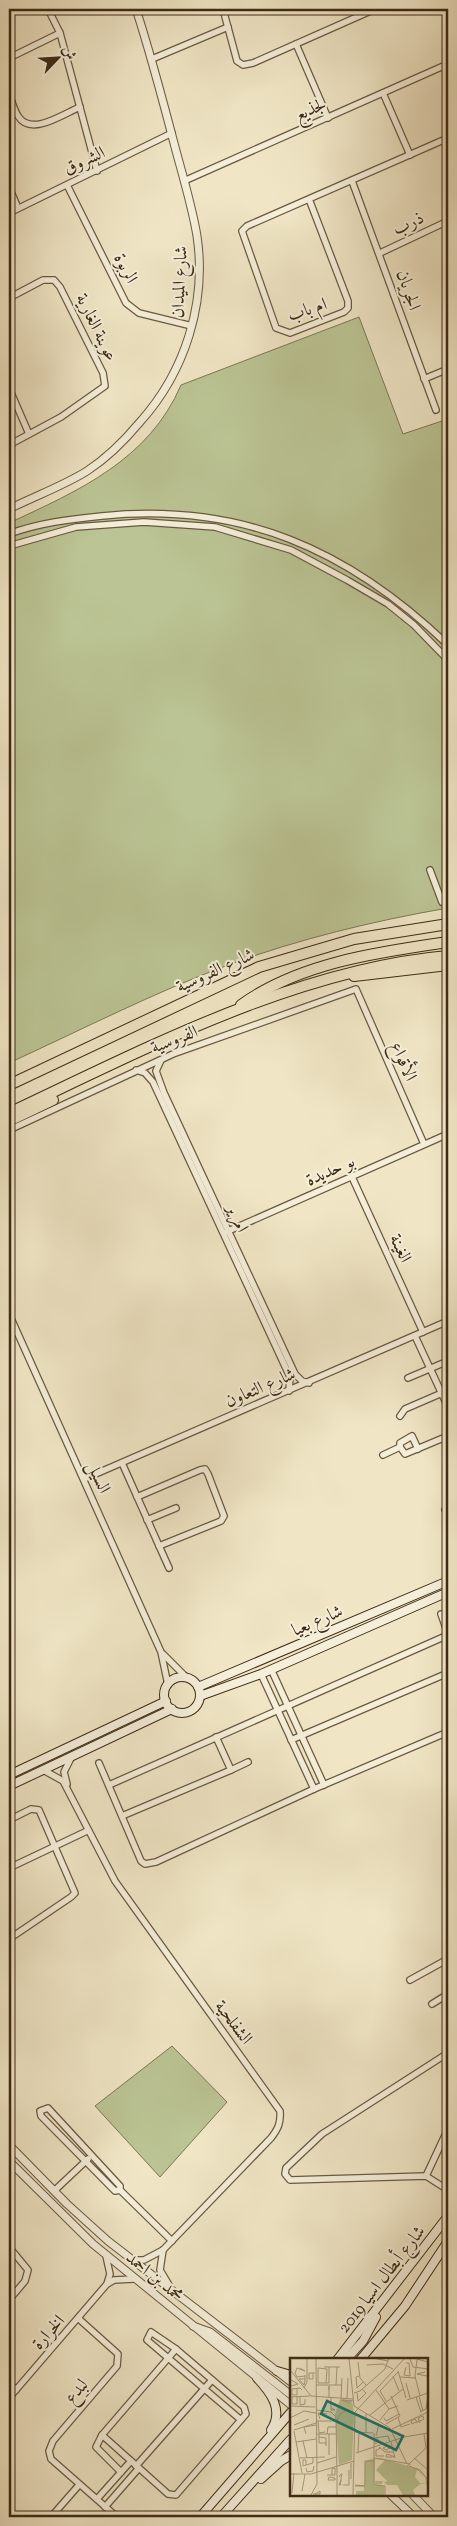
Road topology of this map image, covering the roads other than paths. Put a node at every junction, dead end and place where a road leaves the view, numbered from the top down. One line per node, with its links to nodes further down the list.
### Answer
1 (48, 9): 6 (street)
2 (136, 9): 9 (street, شارع الميدان)
3 (222, 9): 5 (street)
4 (374, 9): 7 (street)
5 (228, 27): 7 (street); 9 (street)
6 (60, 33): 8 (street); 13 (street)
7 (296, 44): 14 (street)
8 (9, 58)
9 (152, 59): 15 (street, شارع الميدان)
10 (448, 64): 11 (street, لجذيع)
11 (383, 93): 14 (street, لجذيع); 17 (street)
12 (9, 94): 13 (street)
13 (80, 107): 18 (street)
14 (328, 118): 19 (street, لجذيع)
15 (172, 134): 18 (street, الشروق); 19 (street, شارع الميدان)
16 (448, 138): 17 (street, ام باب)
17 (410, 155): 20 (street, ام باب)
18 (97, 171): 21 (street, الشروق)
19 (184, 181): 30 (street, شارع الميدان)
20 (352, 181): 23 (street, ام باب); 28 (street, الجريان)
21 (67, 185): 24 (street, الشروق); 30 (street, الربوة)
22 (9, 187): 24 (street)
23 (309, 200): 23 (street, ام باب)
24 (18, 208): 25 (street, الشروق)
25 (9, 213)
26 (447, 221): 27 (street); 28 (street, ذرب)
27 (448, 228)
28 (380, 253): 32 (street, الجريان)
29 (9, 298): 35 (street, عوينة الغارية)
30 (192, 326): 37 (street, شارع الميدان)
31 (448, 369): 32 (street)
32 (424, 378): 34 (street, الجريان)
33 (9, 388): 35 (street)
34 (436, 410)
35 (29, 434): 36 (street, عوينة الغارية)
36 (9, 444)
37 (9, 509)
38 (129, 514): 39 (street); 40 (street); 43 (street)
39 (98, 516): 41 (street); 42 (street)
40 (128, 523): 41 (street); 45 (street)
41 (98, 525): 44 (street)
42 (9, 534)
43 (290, 538): 45 (street); 46 (street)
44 (9, 546)
45 (285, 548): 47 (street)
46 (448, 644)
47 (448, 660)
48 (430, 870): 49 (street)
49 (442, 902)
50 (448, 924): 60 (highway, شارع الفروسية)
51 (448, 942): 56 (highway)
52 (448, 956): 54 (highway)
53 (448, 964): 54 (highway)
54 (338, 975): 56 (highway)
55 (356, 989): 58 (street, الفروسية); 65 (street, الأقواع)
56 (226, 1016): 57 (highway)
57 (126, 1058): 61 (highway); 62 (highway)
58 (161, 1059): 59 (street, الفروسية); 67 (street, امرير)
59 (136, 1070): 63 (street, الفروسية); 67 (street, امرير)
60 (9, 1085)
61 (9, 1113)
62 (9, 1121)
63 (9, 1130)
64 (448, 1134): 65 (street, بو حديدة)
65 (424, 1144): 66 (street, بو حديدة)
66 (352, 1177): 67 (street, بو حديدة); 70 (street, الغينة)
67 (225, 1232): 75 (street, امرير); 76 (street, امرير)
68 (9, 1314): 85 (street, السيل)
69 (448, 1321): 70 (street, شارع التعاون)
70 (422, 1332): 71 (street, شارع التعاون)
71 (415, 1336): 73 (street); 75 (street, شارع التعاون)
72 (448, 1361): 73 (street)
73 (430, 1369): 74 (street); 77 (street)
74 (408, 1378)
75 (308, 1382): 76 (street, شارع التعاون)
76 (289, 1391): 84 (street, شارع التعاون)
77 (442, 1393): 78 (street); 79 (street)
78 (448, 1407)
79 (400, 1416)
80 (448, 1436): 82 (street)
81 (400, 1447): 82 (street); 82 (street); 83 (street)
82 (418, 1449)
83 (383, 1455)
84 (122, 1463): 85 (street, شارع التعاون); 86 (street)
85 (84, 1479): 95 (street, السيل)
86 (137, 1497): 88 (street); 89 (street)
87 (176, 1508): 88 (street)
88 (147, 1520): 89 (street)
89 (160, 1546): 90 (street)
90 (169, 1568)
91 (448, 1581): 101 (main road, شارع بعيا)
92 (448, 1592): 96 (main road, شارع بعيا)
93 (441, 1614): 94 (street)
94 (448, 1634): 106 (street)
95 (162, 1652): 99 (street, السيل); 100 (street, السيل)
96 (271, 1669): 98 (main road, شارع بعيا); 102 (street)
97 (448, 1672): 110 (street)
98 (261, 1674): 103 (street); 104 (main road, شارع بعيا)
99 (187, 1678): 100 (main road); 101 (main road)
100 (168, 1685): 105 (main road)
101 (198, 1687): 104 (main road)
102 (280, 1689): 103 (street); 106 (street)
103 (270, 1694): 108 (street)
104 (200, 1696): 107 (main road)
105 (166, 1701): 107 (main road); 118 (main road)
106 (288, 1706): 108 (street); 110 (street)
107 (172, 1710): 113 (main road)
108 (278, 1710): 111 (street); 112 (street)
109 (448, 1732): 120 (street)
110 (302, 1736): 112 (street); 120 (street)
111 (216, 1737): 116 (street); 119 (street)
112 (291, 1740): 122 (street)
113 (71, 1758): 117 (main road); 123 (street, الشفلحية)
114 (248, 1762): 116 (street)
115 (99, 1763): 119 (street)
116 (231, 1770): 124 (street)
117 (45, 1771): 121 (main road); 123 (street, الشفلحية)
118 (9, 1775)
119 (108, 1785): 124 (street)
120 (324, 1785): 122 (street)
121 (9, 1786)
122 (314, 1789): 124 (street)
123 (70, 1793): 126 (street, الشفلحية)
124 (122, 1816)
125 (9, 1820): 127 (street)
126 (87, 1831): 127 (street); 145 (street, الشفلحية)
127 (56, 1846): 128 (street); 129 (street)
128 (9, 1868)
129 (9, 1939)
130 (448, 1959): 131 (street)
131 (410, 1980)
132 (448, 1994): 133 (street)
133 (432, 2004)
134 (448, 2053): 140 (street)
135 (448, 2129): 140 (street)
136 (9, 2145): 143 (street, محمد بن احمد)
137 (92, 2156): 139 (street); 139 (street); 141 (street)
138 (9, 2161): 149 (street, محمد بن احمد)
139 (86, 2161): 141 (street); 143 (street)
140 (426, 2176): 142 (street)
141 (120, 2190): 145 (street)
142 (448, 2190)
143 (54, 2191): 150 (street, محمد بن احمد)
144 (448, 2216): 155 (main road, شارع أبطال اسيا 2019)
145 (172, 2241): 148 (street, الشفلحية)
146 (448, 2241): 162 (main road, شارع أبطال اسيا 2019)
147 (9, 2247): 154 (street)
148 (163, 2250): 150 (street, الشفلحية); 153 (street)
149 (106, 2256): 151 (street, محمد بن احمد); 152 (street)
150 (132, 2260): 153 (street, محمد بن احمد)
151 (134, 2279): 152 (street); 157 (street, محمد بن احمد)
152 (107, 2284): 156 (street, الخرارة)
153 (175, 2292): 163 (street, محمد بن احمد)
154 (9, 2300)
155 (379, 2308): 160 (main road, شارع أبطال اسيا 2019); 161 (main road)
156 (79, 2319): 170 (street, الخرارة); 184 (street, لبدع)
157 (193, 2326): 165 (street, محمد بن احمد); 171 (street)
158 (176, 2349): 159 (street); 159 (street); 166 (street)
159 (169, 2358): 169 (street); 177 (street)
160 (339, 2358)
161 (348, 2358)
162 (362, 2358)
163 (277, 2371): 164 (main road); 167 (street, محمد بن احمد)
164 (290, 2375)
165 (257, 2378): 173 (street, محمد بن احمد); 178 (main road)
166 (212, 2380): 169 (street); 175 (street)
167 (290, 2381)
168 (9, 2383): 170 (street)
169 (205, 2389): 175 (street); 181 (street)
170 (16, 2390): 172 (street, الخرارة)
171 (290, 2393)
172 (9, 2398)
173 (290, 2405)
174 (290, 2413): 178 (main road)
175 (241, 2420): 181 (street)
176 (290, 2432): 183 (main road)
177 (102, 2435): 181 (street); 182 (street)
178 (265, 2440): 192 (main road)
179 (290, 2440): 183 (main road)
180 (290, 2456): 188 (main road)
181 (136, 2465): 182 (street); 189 (street)
182 (122, 2472): 187 (street)
183 (256, 2478): 188 (main road)
184 (79, 2485): 187 (street, لبدع); 190 (street)
185 (392, 2496): 194 (street)
186 (413, 2496): 195 (street)
187 (97, 2499): 189 (street, لبدع)
188 (237, 2500): 193 (main road)
189 (105, 2507): 191 (street, لبدع)
190 (51, 2517)
191 (117, 2517)
192 (200, 2517)
193 (222, 2517)
194 (414, 2517)
195 (434, 2517)

